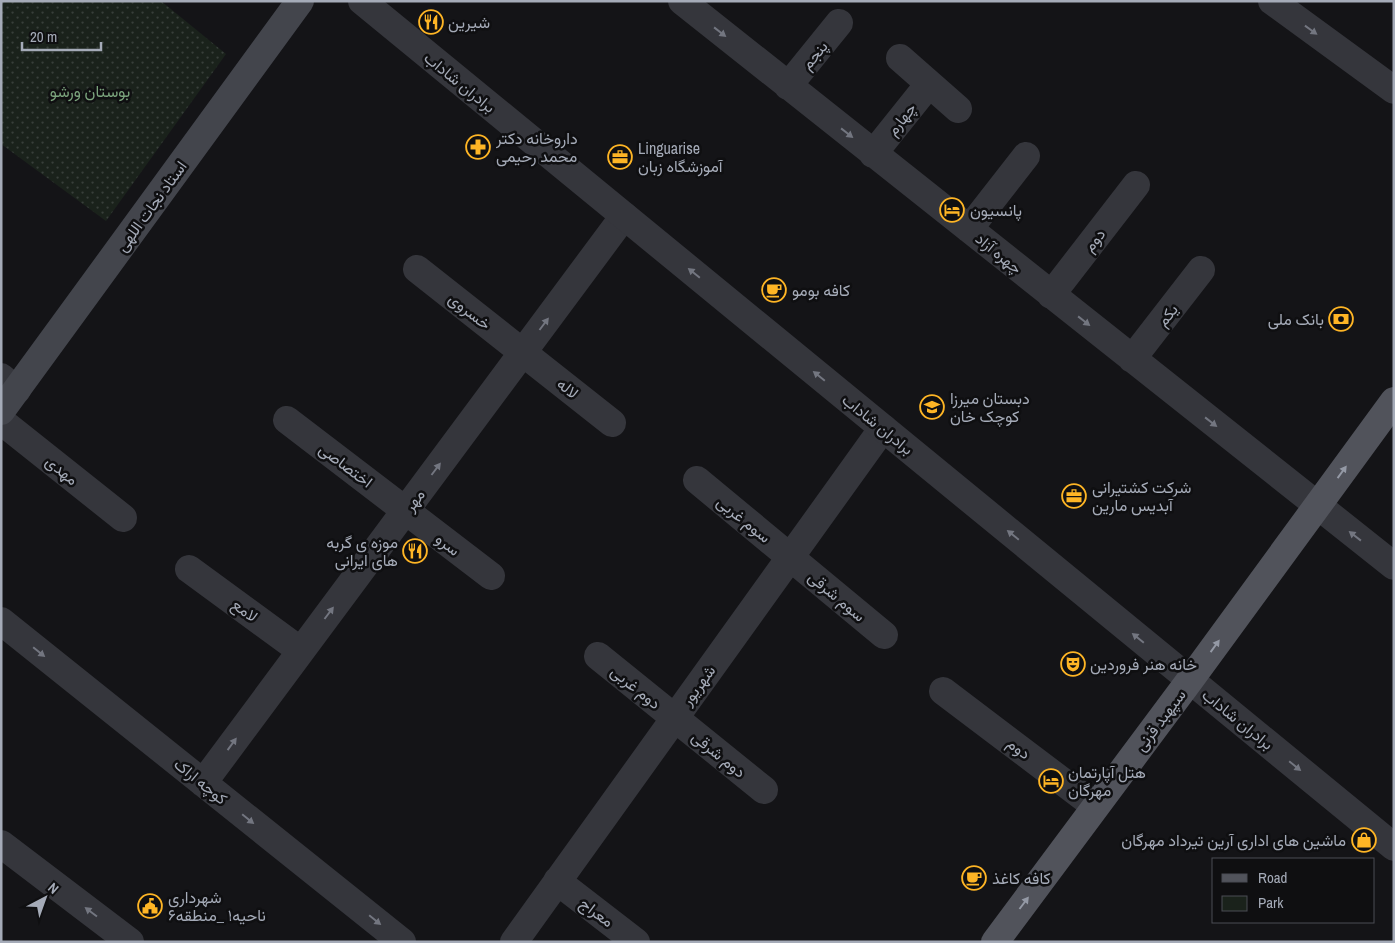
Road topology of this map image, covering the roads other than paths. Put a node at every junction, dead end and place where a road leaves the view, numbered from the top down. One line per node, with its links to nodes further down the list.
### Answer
1 (300, 1): 21 (main road, استاد نجات اللهی)
2 (362, 1): 14 (street, برادران شاداب)
3 (682, 1): 8 (street, چهره آزاد, one-way to 8)
4 (1272, 1): 9 (street, one-way to 9)
5 (839, 23): 8 (street, پنجم)
6 (900, 58): 7 (street)
7 (929, 84): 10 (street); 11 (street, چهارم)
8 (788, 86): 11 (street, چهره آزاد, one-way to 11)
9 (1394, 90)
10 (958, 109)
11 (873, 154): 15 (street, چهره آزاد)
12 (1026, 156): 15 (street)
13 (1136, 184): 18 (street, دوم)
14 (624, 216): 19 (street, مهر, one-way to 14); 26 (street, برادران شاداب, one-way to 14)
15 (969, 229): 18 (street, چهره آزاد)
16 (417, 269): 19 (street, خسروی)
17 (1200, 270): 20 (street, یکم)
18 (1051, 295): 20 (street, چهره آزاد, one-way to 20)
19 (523, 352): 25 (street, لاله); 29 (street, مهر, one-way to 19)
20 (1132, 359): 28 (street, چهره آزاد, one-way to 28)
21 (6, 393)
22 (1394, 401): 28 (main road, سپهبد قرنی, one-way to 22)
23 (287, 420): 29 (street, اختصاصی)
24 (1, 421): 30 (street, مهدی)
25 (612, 423)
26 (883, 428): 31 (street, شهریور); 39 (street, برادران شاداب, one-way to 26)
27 (697, 480): 31 (street, سوم غربی)
28 (1317, 506): 32 (street, چهره آزاد, one-way to 28); 39 (main road, سپهبد قرنی, one-way to 28)
29 (405, 511): 34 (street, سرو); 37 (street, مهر, one-way to 29)
30 (123, 518)
31 (790, 557): 36 (street, سوم شرقی); 41 (street, شهریور)
32 (1394, 566)
33 (189, 569): 37 (street, لامع)
34 (491, 576)
35 (1, 621): 42 (street, کوچه اراک, one-way to 42)
36 (884, 636)
37 (301, 651): 42 (street, مهر, one-way to 37)
38 (598, 656): 41 (street, دوم غربی)
39 (1190, 680): 44 (main road, سپهبد قرنی); 46 (street, برادران شاداب, one-way to 46)
40 (943, 691): 44 (street, دوم)
41 (674, 718): 43 (street, دوم شرقی); 47 (street, شهریور)
42 (203, 783): 49 (street, کوچه اراک, one-way to 49)
43 (764, 790)
44 (1095, 806): 52 (main road, سپهبد قرنی, one-way to 44)
45 (1, 844): 48 (street, one-way to 45)
46 (1394, 848)
47 (557, 881): 50 (street, شهریور); 51 (street, معراج)
48 (130, 942)
49 (402, 942)
50 (514, 942)
51 (636, 942)
52 (995, 942)

